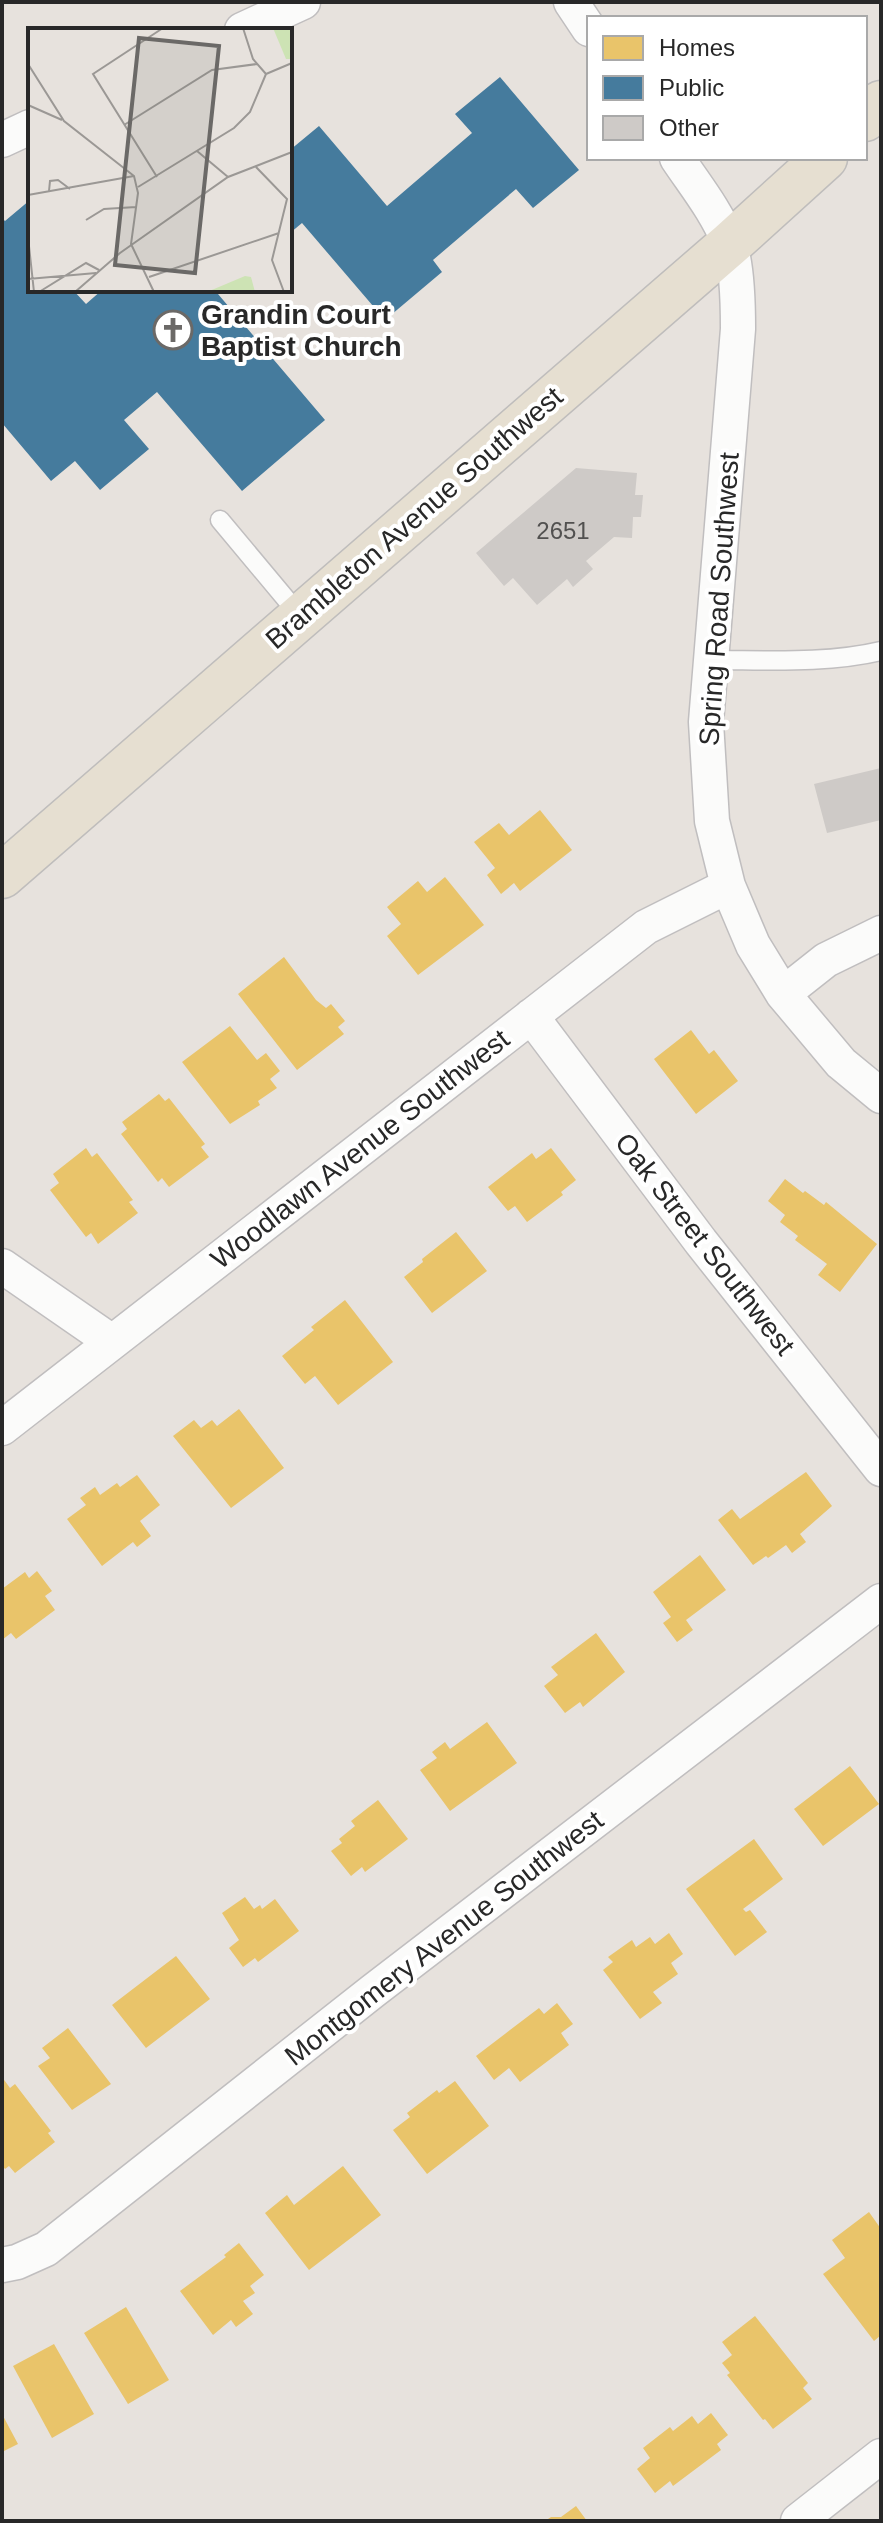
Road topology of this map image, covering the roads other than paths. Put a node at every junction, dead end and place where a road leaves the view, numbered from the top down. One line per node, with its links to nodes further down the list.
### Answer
1 (303, 2): 4 (street)
2 (571, 2): 3 (street)
3 (587, 26)
4 (246, 28)
5 (28, 128): 6 (street)
6 (2, 140)
7 (678, 160): 9 (street, Spring Road Southwest)
8 (823, 160): 9 (main road, Brambleton Avenue Southwest)
9 (730, 244): 11 (main road, Brambleton Avenue Southwest); 13 (street, Spring Road Southwest)
10 (220, 520): 11 (lane)
11 (301, 617): 14 (main road, Brambleton Avenue Southwest)
12 (881, 651): 13 (lane)
13 (710, 660): 15 (street, Spring Road Southwest)
14 (2, 876)
15 (728, 886): 17 (street, Spring Road Southwest); 18 (street, Woodlawn Avenue Southwest)
16 (881, 933): 17 (street)
17 (783, 994): 19 (street, Spring Road Southwest)
18 (531, 1016): 21 (street, Woodlawn Avenue Southwest); 23 (street, Oak Street Southwest)
19 (881, 1096)
20 (2, 1266): 21 (street)
21 (112, 1342): 22 (street, Woodlawn Avenue Southwest)
22 (2, 1428)
23 (881, 1469)
24 (881, 1601): 25 (street, Montgomery Avenue Southwest)
25 (2, 2265)
26 (881, 2456): 27 (street)
27 (798, 2521)

